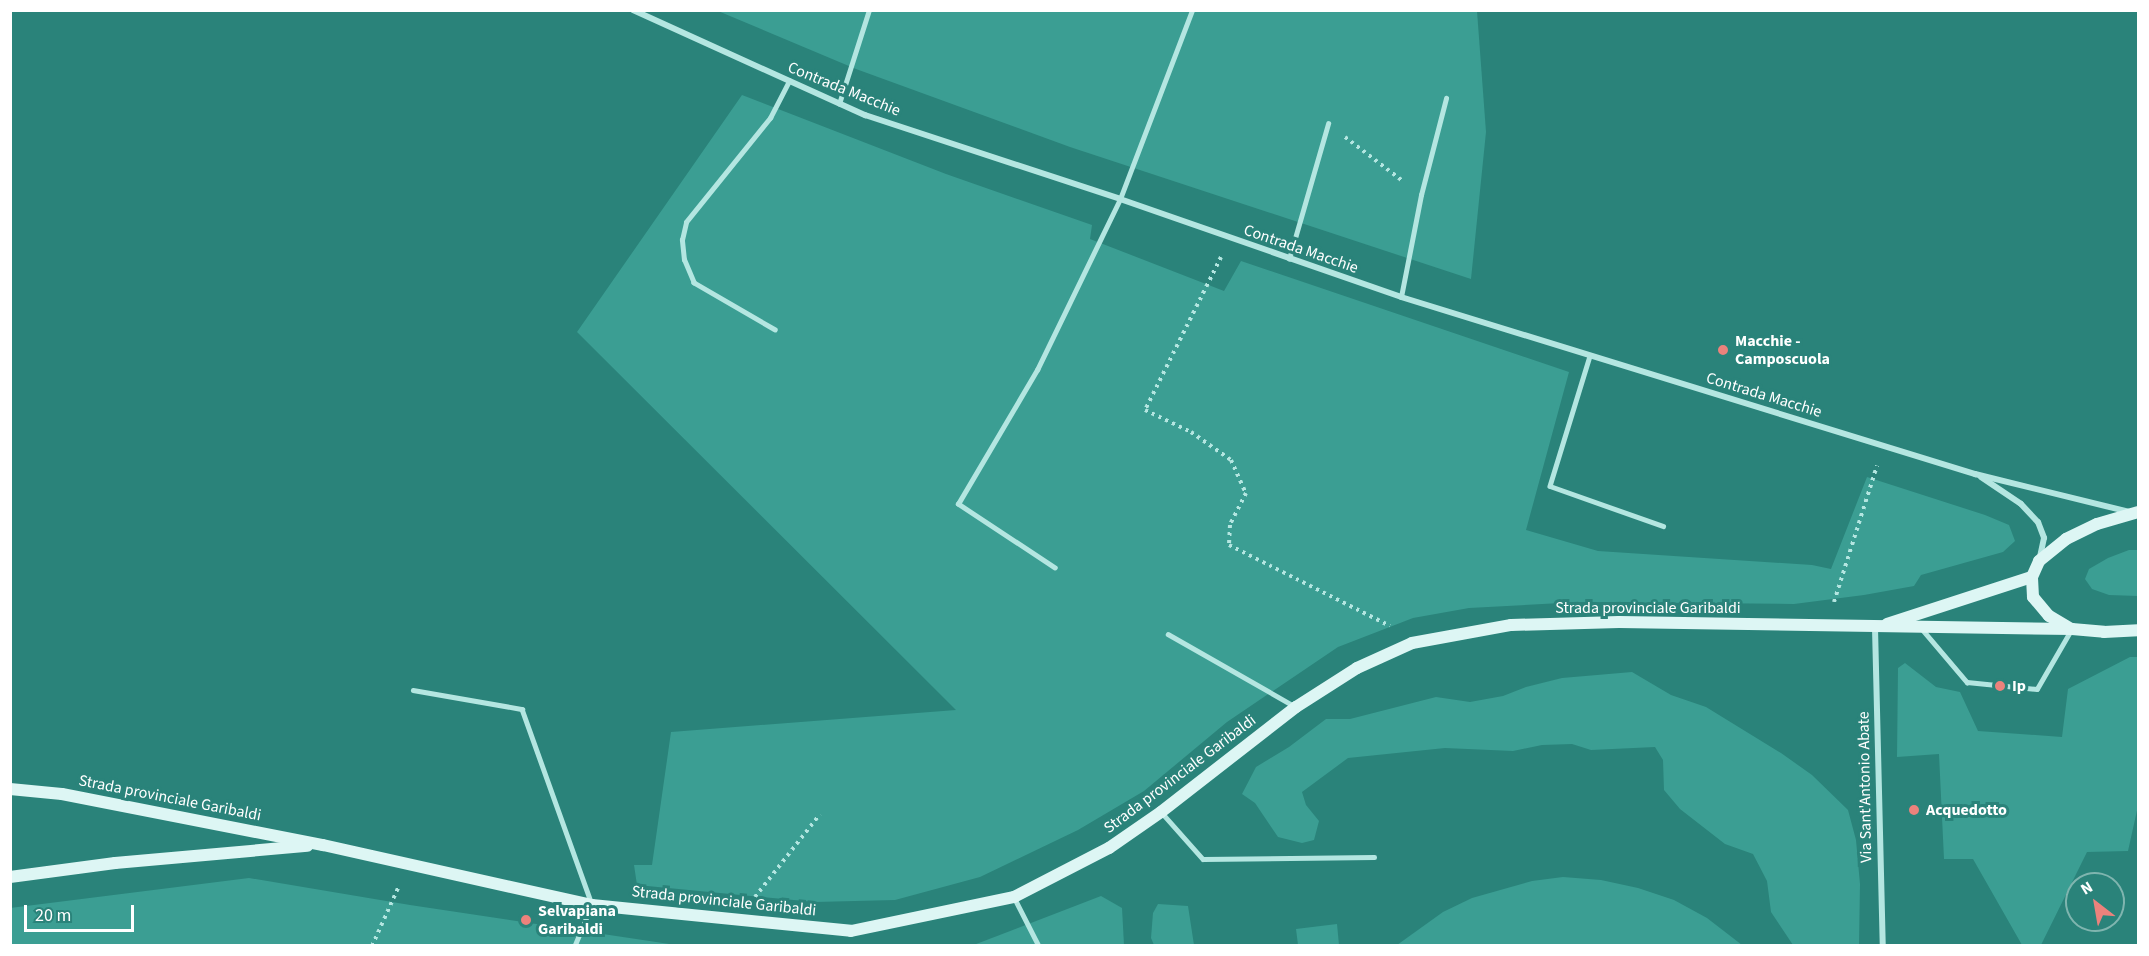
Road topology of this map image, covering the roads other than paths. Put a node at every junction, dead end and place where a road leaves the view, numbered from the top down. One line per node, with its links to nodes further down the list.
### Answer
1 (633, 10): 4 (street, Contrada Macchie)
2 (869, 10): 6 (lane)
3 (1192, 10): 8 (lane)
4 (789, 81): 6 (street, Contrada Macchie); 11 (lane)
5 (1446, 98): 10 (lane)
6 (839, 104): 8 (street, Contrada Macchie)
7 (1328, 124): 9 (lane)
8 (1120, 199): 9 (street, Contrada Macchie); 17 (lane)
9 (1289, 259): 10 (street, Contrada Macchie)
10 (1401, 297): 12 (street, Contrada Macchie)
11 (775, 330)
12 (1590, 356): 13 (street, Contrada Macchie); 15 (lane)
13 (1975, 474): 14 (street, Contrada Macchie); 16 (street, Contrada Macchie)
14 (2135, 512): 16 (main road)
15 (1663, 526)
16 (2040, 561): 18 (main road)
17 (1055, 568)
18 (2032, 577): 20 (main road, Strada provinciale Garibaldi); 21 (main road)
19 (1920, 627): 20 (main road, Strada provinciale Garibaldi); 21 (main road, Strada provinciale Garibaldi); 21 (lane)
20 (1875, 628): 25 (main road, Strada provinciale Garibaldi); 35 (street, Via Sant'Antonio Abate)
21 (2072, 629): 22 (main road, Strada provinciale Garibaldi)
22 (2139, 630)
23 (1168, 634): 25 (lane)
24 (413, 690): 32 (lane)
25 (1296, 707): 27 (main road, Strada provinciale Garibaldi)
26 (10, 789): 28 (main road, Strada provinciale Garibaldi)
27 (1161, 812): 29 (lane); 31 (main road, Strada provinciale Garibaldi)
28 (323, 845): 30 (main road, Strada provinciale Garibaldi); 32 (main road, Strada provinciale Garibaldi)
29 (1374, 857)
30 (10, 877)
31 (1014, 897): 32 (main road, Strada provinciale Garibaldi); 34 (lane)
32 (592, 905): 33 (lane)
33 (575, 945)
34 (1038, 945)
35 (1883, 945)

